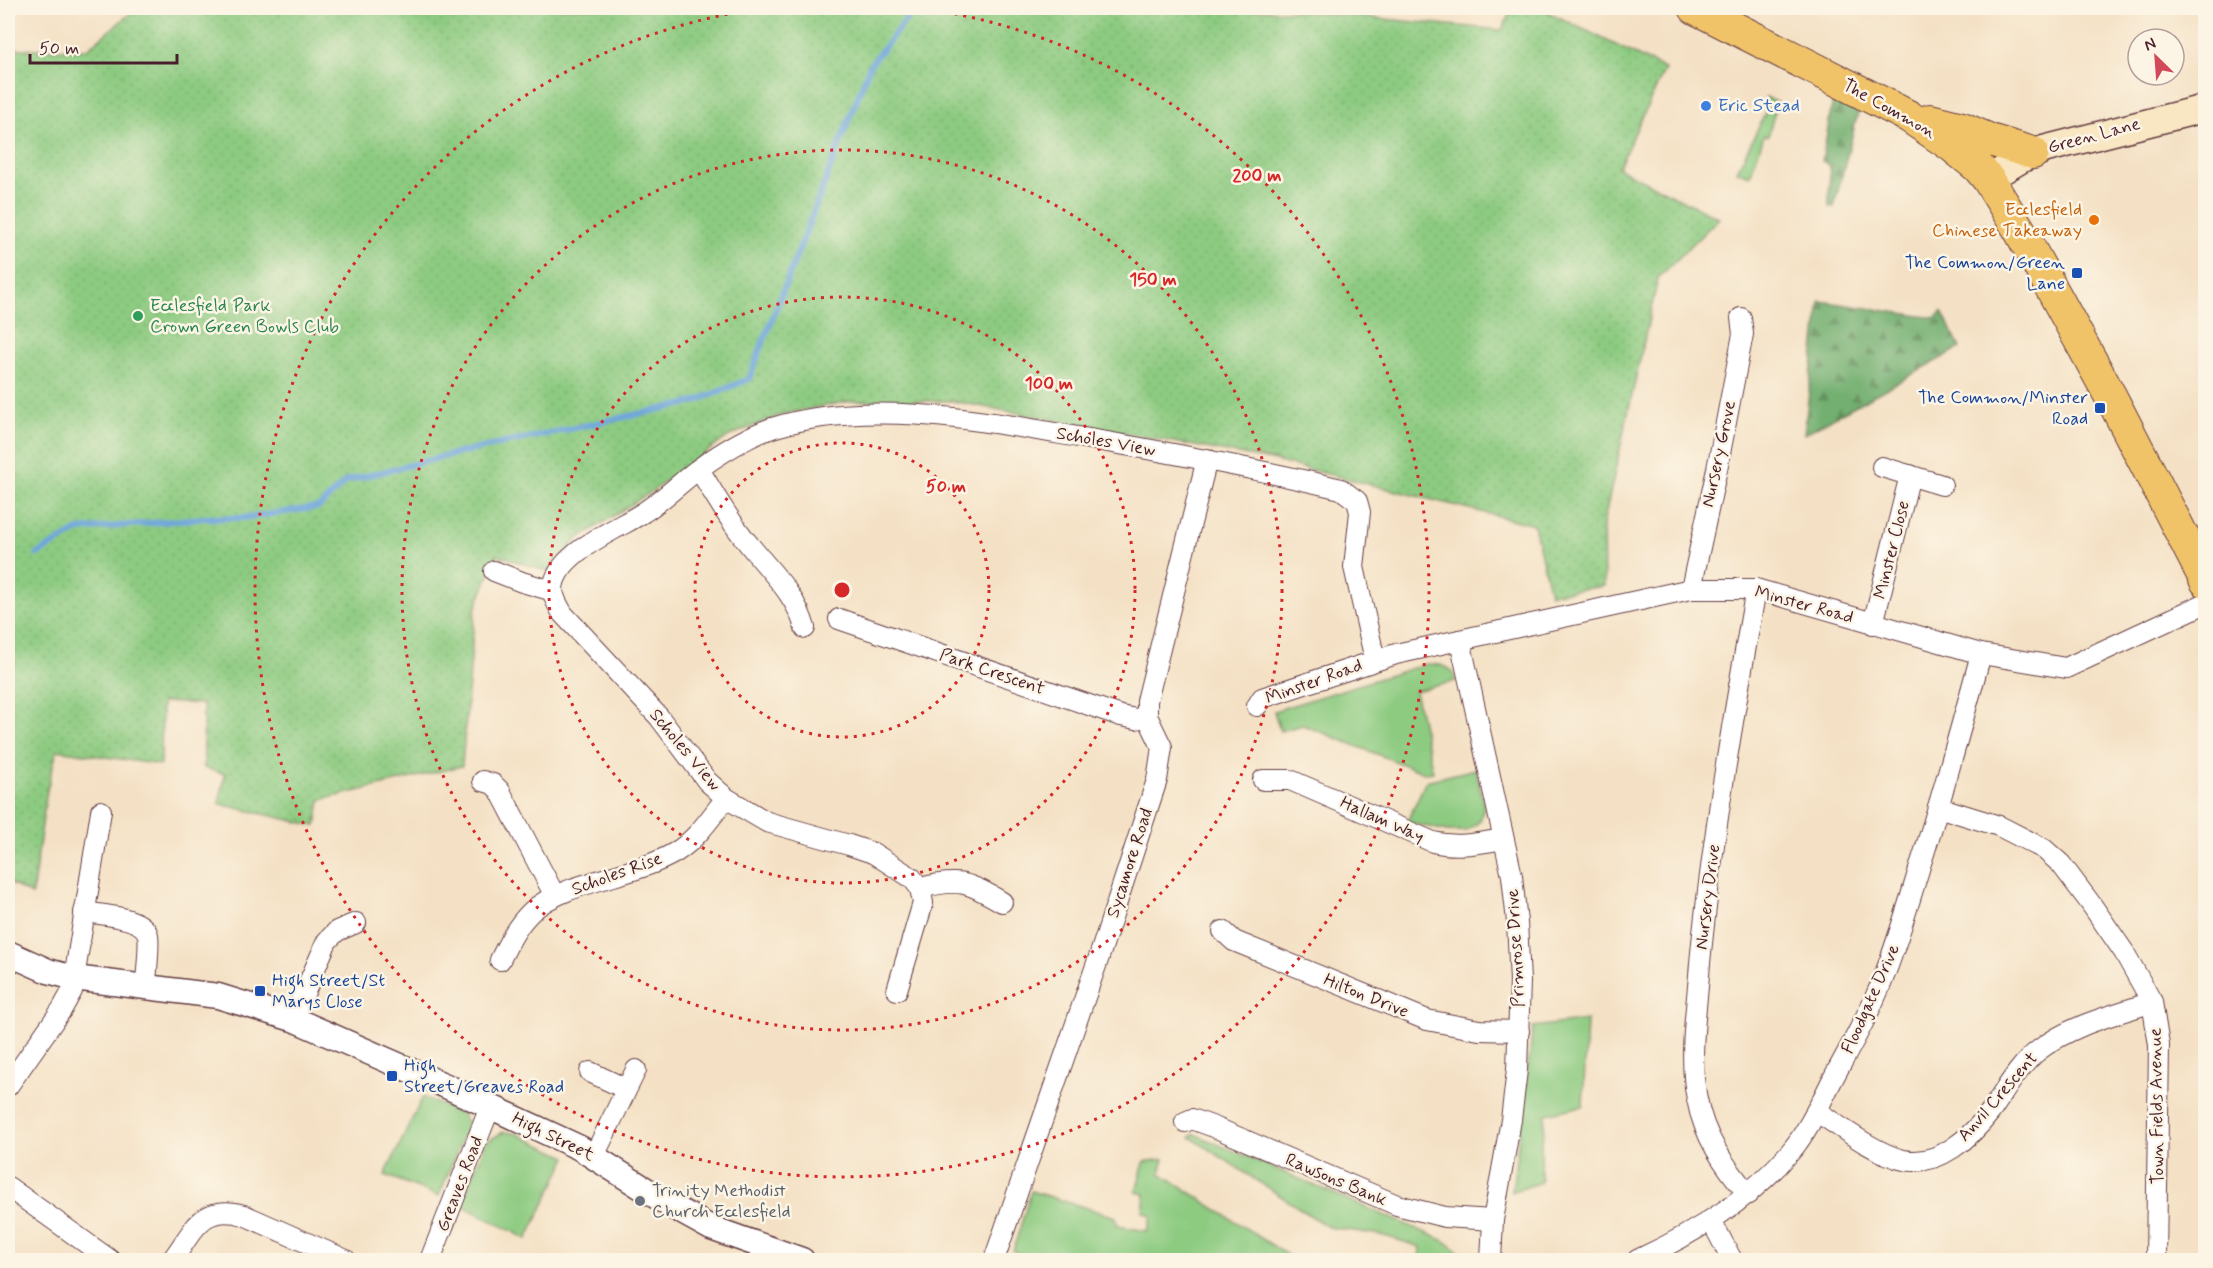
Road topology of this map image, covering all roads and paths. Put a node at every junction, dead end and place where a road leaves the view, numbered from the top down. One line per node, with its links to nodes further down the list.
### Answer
1 (1695, 8): 3 (main road, The Common)
2 (2205, 108): 4 (main road, Green Lane)
3 (1908, 116): 4 (main road); 5 (main road, The Common)
4 (2033, 153): 5 (main road, Green Lane)
5 (1988, 179): 13 (main road, The Common)
6 (1741, 318): 15 (street, Nursery Grove)
7 (1207, 459): 9 (street, Scholes View); 23 (street, Scholes View); 25 (street)
8 (1882, 467): 10 (street, Minster Close)
9 (699, 469): 16 (street, Scholes View); 20 (street)
10 (1910, 476): 11 (street, Minster Close); 19 (street, Minster Close)
11 (1942, 485)
12 (494, 571): 16 (street)
13 (2205, 581)
14 (1755, 589): 15 (street, Minster Road); 19 (street, Minster Road); 55 (street, Nursery Drive)
15 (1691, 590): 21 (street, Minster Road)
16 (553, 591): 28 (street, Scholes View)
17 (2205, 603): 22 (street, Minster Road)
18 (839, 619): 25 (street, Park Crescent)
19 (1873, 624): 22 (street, Minster Road)
20 (805, 628)
21 (1460, 640): 23 (street, Minster Road); 31 (street, Primrose Drive)
22 (1981, 654): 29 (street, Floodgate Drive)
23 (1375, 660): 24 (street, Minster Road)
24 (1257, 706)
25 (1147, 716): 63 (street, Sycamore Road)
26 (1263, 780): 31 (street, Hallam Way)
27 (483, 781): 33 (street, Scholes Rise)
28 (726, 798): 32 (street, Scholes View); 33 (street, Scholes Rise)
29 (1938, 807): 43 (street, Town Fields Avenue); 51 (street, Floodgate Drive)
30 (101, 812): 35 (street)
31 (1504, 839): 45 (street, Primrose Drive)
32 (920, 888): 34 (street); 42 (street)
33 (555, 896): 39 (street, Scholes Rise)
34 (1002, 902)
35 (84, 912): 40 (street); 41 (street)
36 (356, 923): 44 (street)
37 (1223, 931): 45 (street, Hilton Drive)
38 (8, 953): 40 (street, High Street)
39 (500, 960)
40 (81, 979): 41 (street, High Street); 48 (street)
41 (146, 986): 44 (street, High Street)
42 (897, 990)
43 (2152, 1002): 51 (street, Anvil Crescent); 67 (street, Town Fields Avenue)
44 (293, 1019): 50 (street, High Street)
45 (1519, 1031): 56 (street, Primrose Drive)
46 (636, 1070): 49 (street)
47 (590, 1072): 49 (street)
48 (8, 1086)
49 (626, 1089): 53 (street)
50 (490, 1107): 53 (street, High Street); 61 (street, Greaves Road)
51 (1816, 1111): 55 (street, Floodgate Drive)
52 (1185, 1122): 56 (street, Rawsons Bank)
53 (594, 1156): 62 (street, High Street)
54 (8, 1187): 58 (street)
55 (1748, 1194): 57 (street, Floodgate Drive)
56 (1493, 1220): 64 (street, Primrose Drive)
57 (1711, 1220): 65 (street, Floodgate Drive); 66 (street)
58 (110, 1260)
59 (172, 1260): 60 (street)
60 (346, 1260)
61 (430, 1260)
62 (802, 1260)
63 (994, 1260)
64 (1491, 1260)
65 (1637, 1260)
66 (1732, 1260)
67 (2156, 1260)

